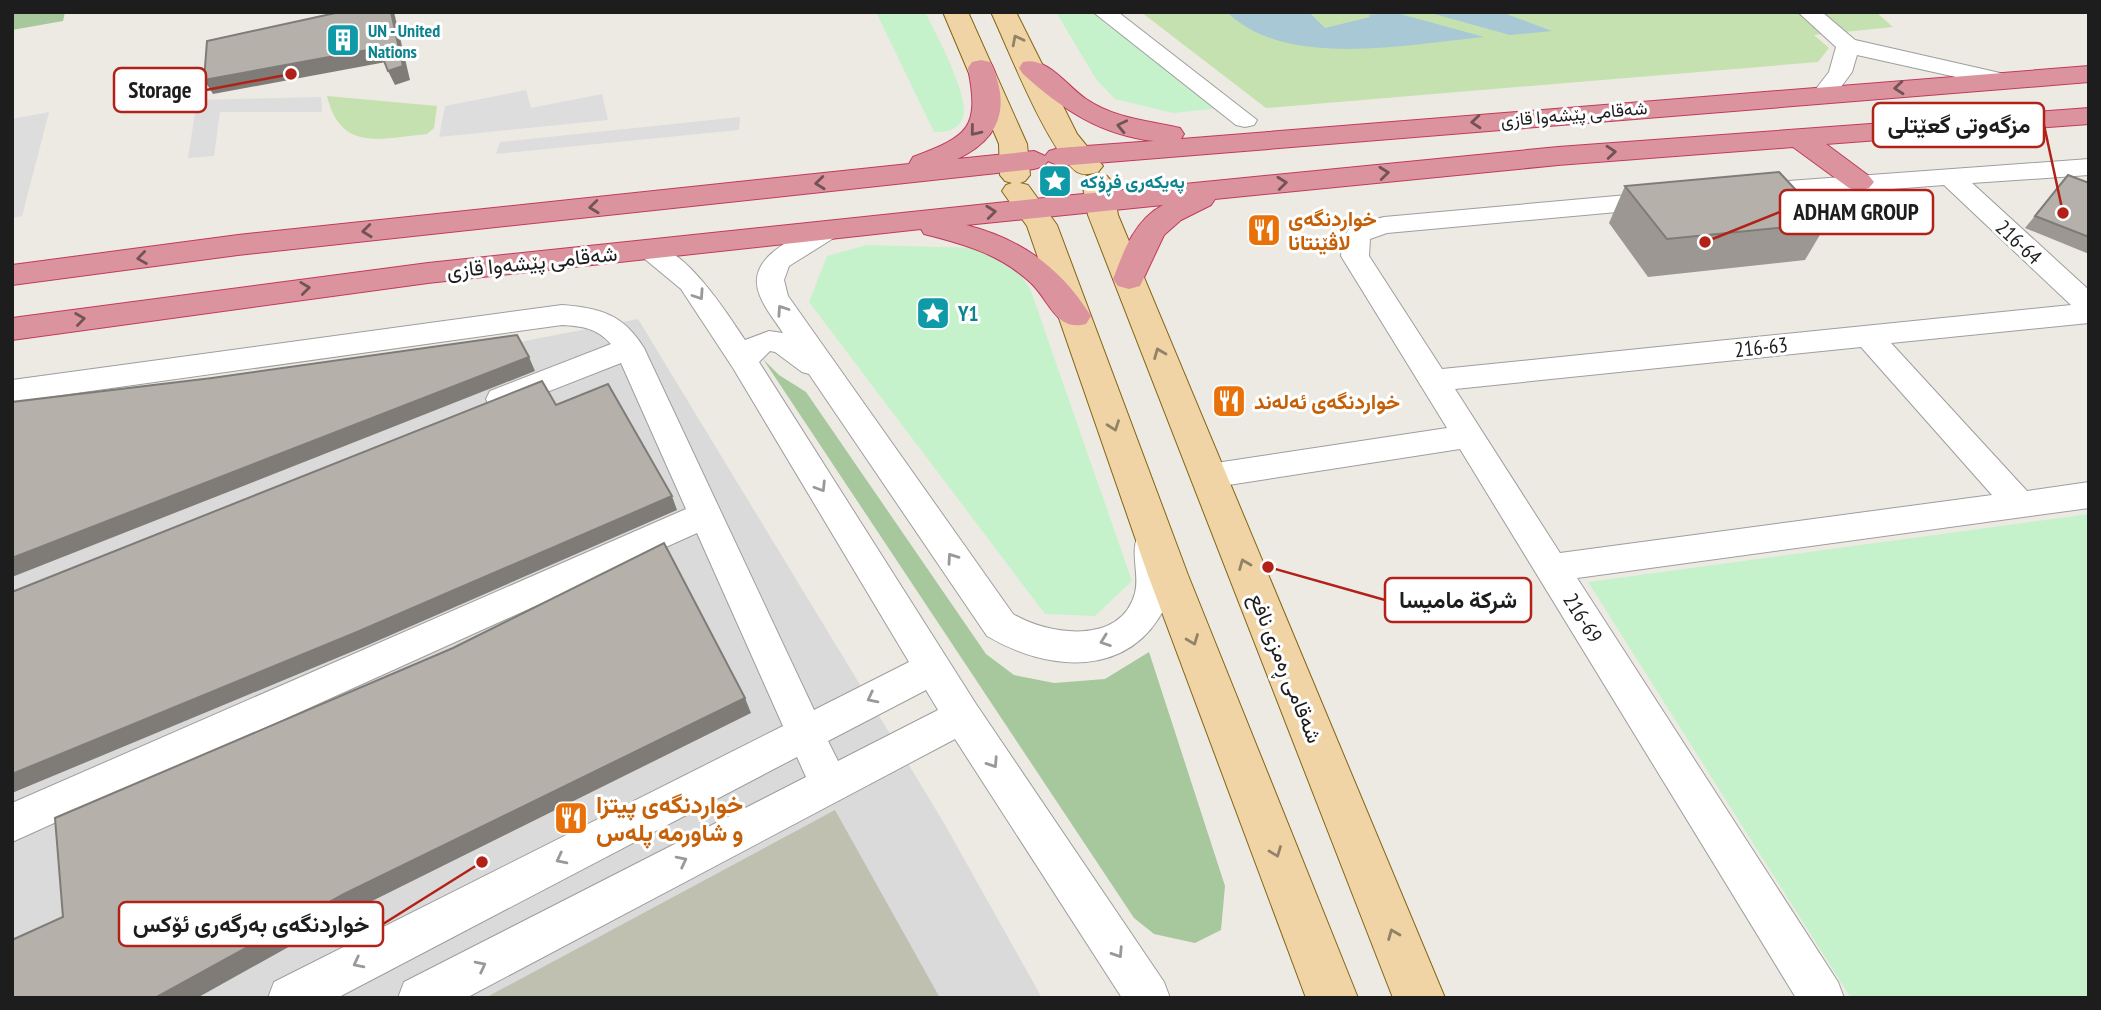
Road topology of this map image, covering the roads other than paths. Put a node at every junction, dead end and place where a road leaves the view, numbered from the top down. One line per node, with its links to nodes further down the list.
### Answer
1 (956, 12): 6 (main road)
2 (1003, 12): 7 (main road, one-way to 2)
3 (1104, 12): 12 (street)
4 (1809, 12): 5 (street)
5 (1847, 45): 9 (street); 10 (street)
6 (981, 68): 15 (highway, one-way to 15); 17 (main road)
7 (1032, 68): 12 (highway, one-way to 7); 17 (main road)
8 (2089, 74): 9 (highway, شەقامی پێشەوا قازی)
9 (2001, 80): 10 (highway, شەقامی پێشەوا قازی, one-way to 10)
10 (1824, 94): 12 (highway, شەقامی پێشەوا قازی, one-way to 12)
11 (2089, 116): 13 (highway, شەقامی پێشەوا قازی)
12 (1254, 131): 17 (highway, شەقامی پێشەوا قازی)
13 (1798, 137): 18 (highway); 19 (highway, شەقامی پێشەوا قازی, one-way to 13)
14 (2089, 167): 16 (street)
15 (876, 177): 17 (highway, شەقامی پێشەوا قازی); 27 (highway, شەقامی پێشەوا قازی, one-way to 27)
16 (1950, 177): 18 (street); 28 (street, 216-64)
17 (1055, 181): 19 (highway, شەقامی پێشەوا قازی); 22 (highway, شەقامی پێشەوا قازی, one-way to 17); 25 (main road); 26 (main road, شەقامی ڕەمزی نافع)
18 (1859, 182): 20 (street)
19 (1247, 187): 26 (highway)
20 (1723, 194)
21 (1683, 198): 36 (street, 216-69)
22 (909, 221): 23 (highway, شەقامی پێشەوا قازی); 30 (highway)
23 (828, 230): 24 (highway, شەقامی پێشەوا قازی); 35 (street, one-way to 23)
24 (648, 250): 31 (highway, شەقامی پێشەوا قازی, one-way to 24); 34 (street, one-way to 34)
25 (1059, 268): 26 (main road); 30 (main road)
26 (1125, 268): 40 (main road, شەقامی ڕەمزی نافع, one-way to 26)
27 (12, 275)
28 (2089, 306)
29 (2089, 313): 32 (street, 216-63)
30 (1074, 316): 44 (main road, one-way to 44)
31 (12, 329)
32 (1868, 336): 36 (street, 216-63); 42 (street)
33 (629, 348): 37 (street); 38 (street); 43 (street)
34 (744, 361): 35 (street); 46 (street, one-way to 46)
35 (826, 376): 44 (street, one-way to 35)
36 (1433, 381): 39 (street, 216-69)
37 (12, 391)
38 (475, 410)
39 (1468, 436): 40 (street); 45 (street, 216-69)
40 (1209, 476): 55 (main road, شەقامی ڕەمزی نافع, one-way to 40)
41 (2089, 495): 42 (street)
42 (2021, 506): 45 (street)
43 (704, 514): 48 (street); 50 (street)
44 (1149, 522): 54 (main road, one-way to 54)
45 (1551, 568): 56 (street, 216-69)
46 (933, 668): 47 (street); 48 (street, one-way to 48)
47 (962, 716): 49 (street); 53 (street, one-way to 53)
48 (804, 733): 49 (street); 51 (street, one-way to 51)
49 (829, 785): 52 (street, one-way to 49)
50 (12, 822)
51 (290, 998)
52 (420, 998)
53 (1148, 998)
54 (1332, 998)
55 (1419, 998)
56 (1822, 998)

